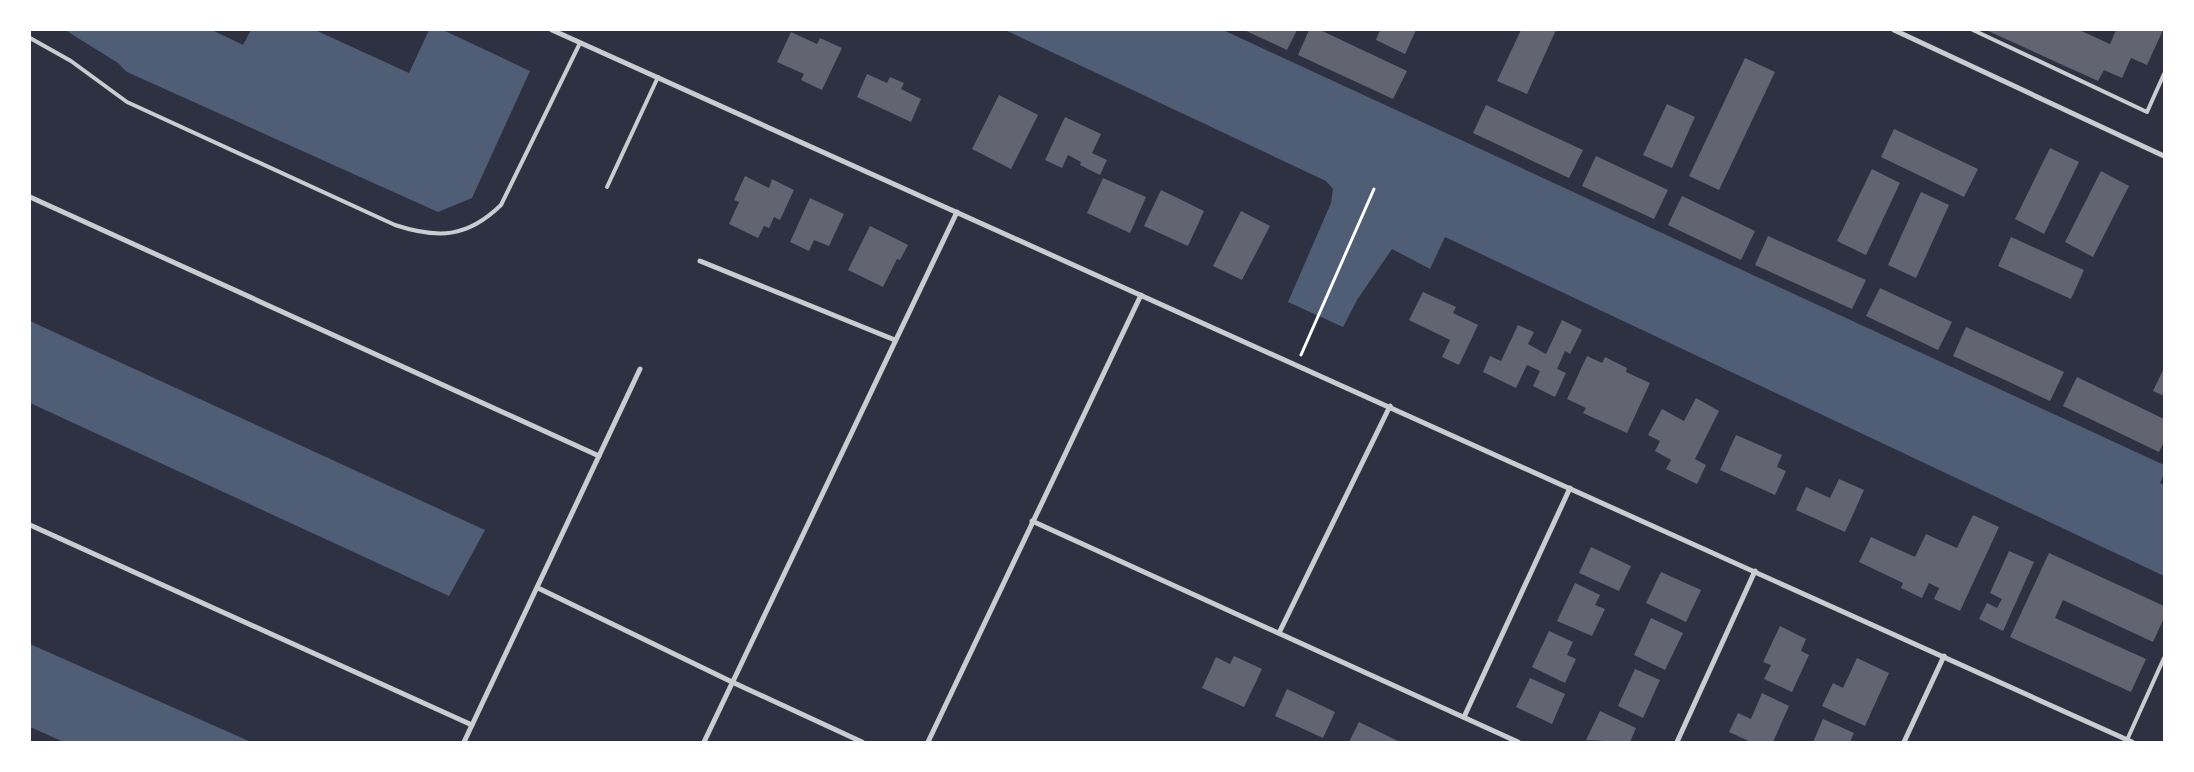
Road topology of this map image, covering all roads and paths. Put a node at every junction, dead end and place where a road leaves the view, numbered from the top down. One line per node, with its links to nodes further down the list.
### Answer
1 (552, 30): 5 (street)
2 (1894, 30): 8 (street)
3 (1973, 30): 6 (lane)
4 (30, 38): 5 (lane)
5 (580, 42): 7 (street)
6 (2164, 74)
7 (658, 78): 9 (lane); 12 (street)
8 (2164, 156)
9 (607, 187)
10 (1374, 189): 16 (path)
11 (30, 197): 19 (street)
12 (957, 212): 14 (street); 15 (street)
13 (700, 261): 15 (street)
14 (1141, 294): 16 (street); 21 (street)
15 (896, 340): 28 (street)
16 (1297, 365): 18 (street)
17 (640, 369): 19 (street)
18 (1390, 406): 20 (street); 25 (street)
19 (599, 456): 24 (street)
20 (1570, 488): 23 (street); 29 (street)
21 (1032, 521): 25 (street); 35 (street)
22 (30, 525): 30 (street)
23 (1755, 571): 26 (street); 37 (street)
24 (538, 588): 28 (street); 30 (street)
25 (1278, 633): 29 (street)
26 (1944, 656): 31 (street); 38 (street)
27 (2164, 658): 31 (lane)
28 (732, 682): 33 (street); 34 (street)
29 (1464, 717): 36 (street)
30 (472, 725): 32 (street)
31 (2128, 741)
32 (464, 742)
33 (704, 742)
34 (862, 742)
35 (928, 742)
36 (1518, 742)
37 (1677, 742)
38 (1904, 742)

